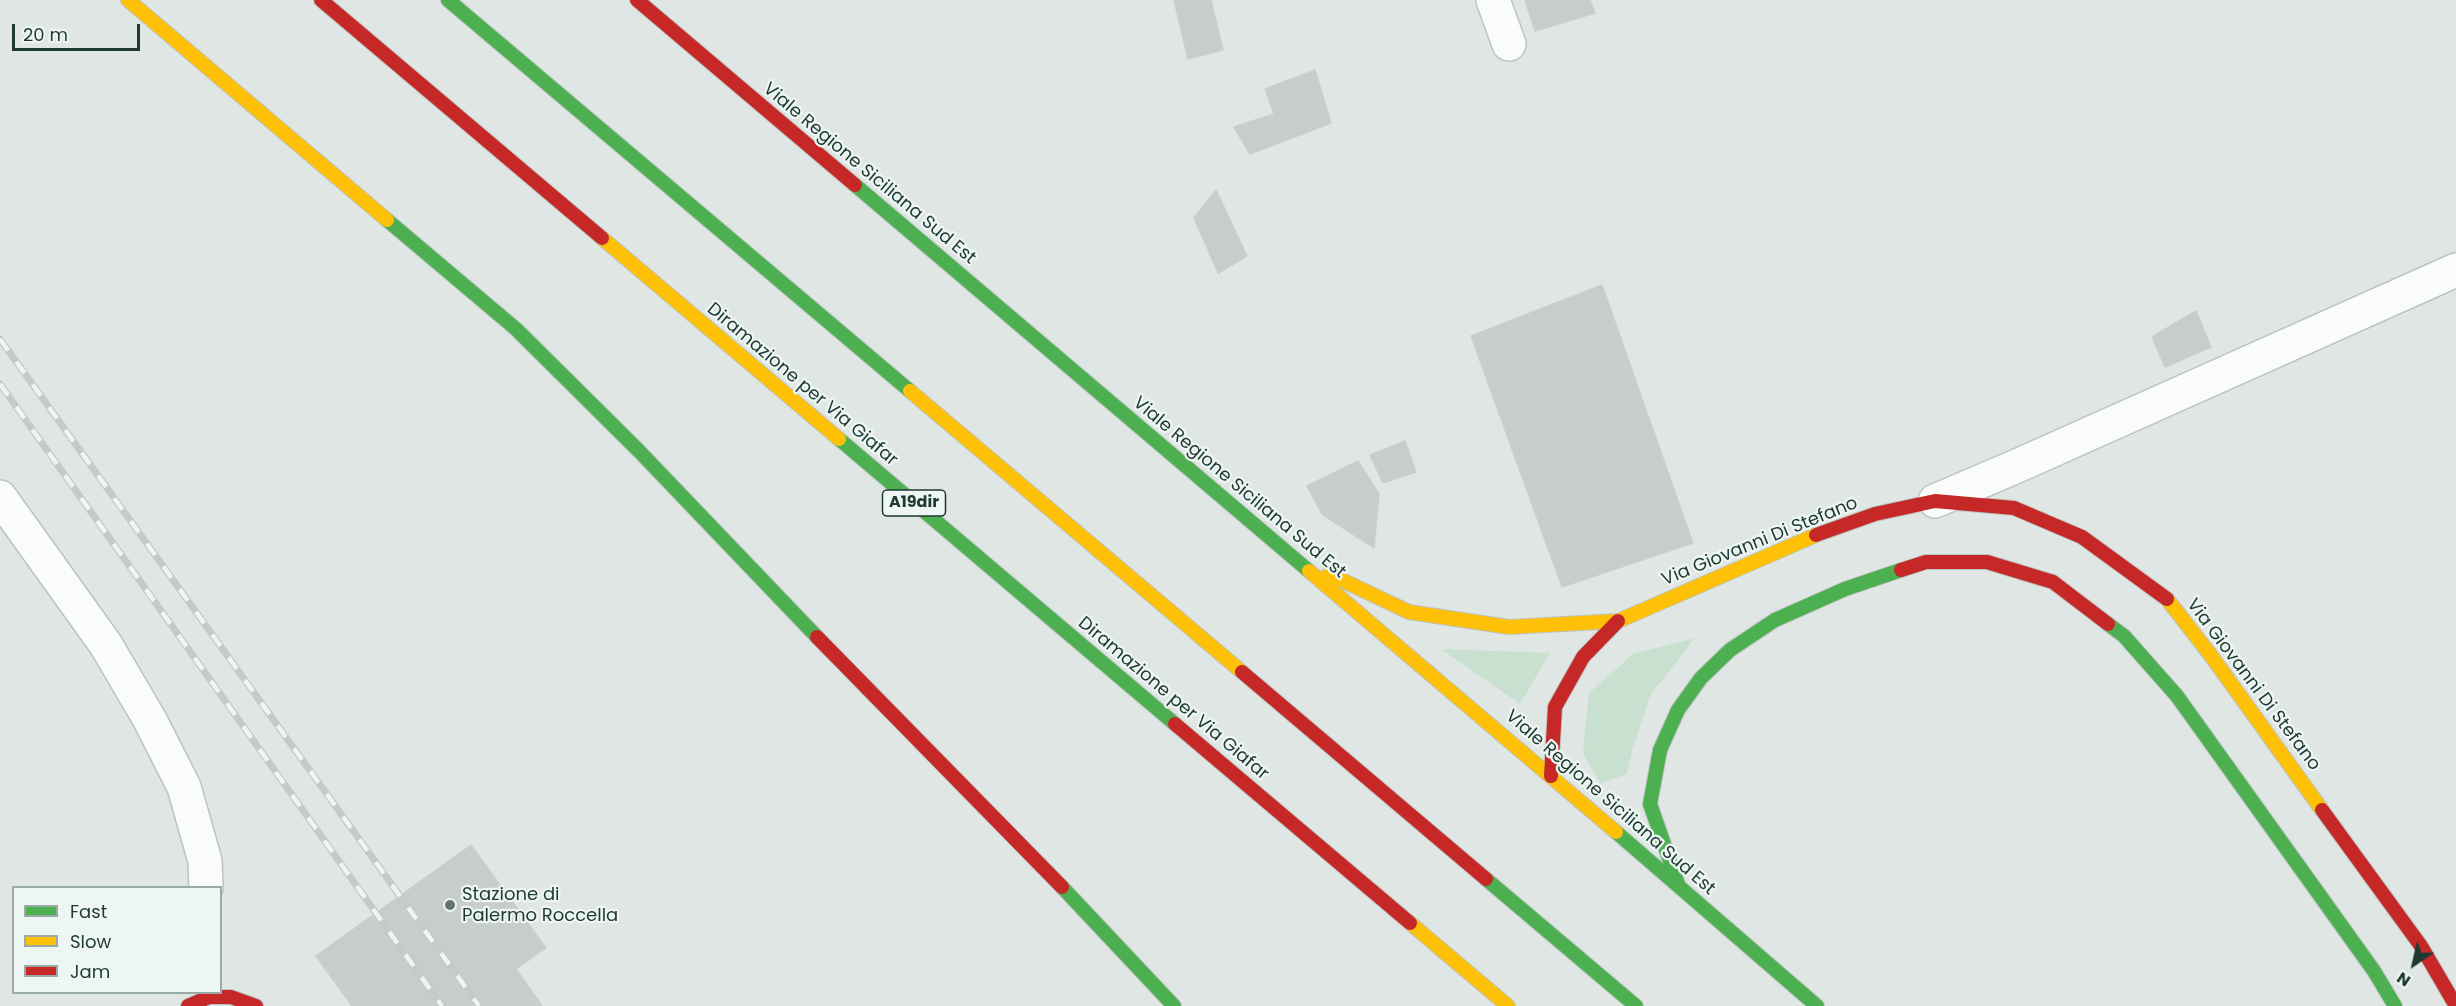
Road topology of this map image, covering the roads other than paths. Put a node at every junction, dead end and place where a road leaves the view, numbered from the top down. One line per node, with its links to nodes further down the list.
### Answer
1 (128, 0): 17 (main road)
2 (321, 0): 18 (main road, Diramazione per Via Giafar / A19dir)
3 (448, 0): 19 (main road)
4 (637, 0): 10 (main road, Viale Regione Siciliana Sud Est)
5 (1493, 0): 6 (street)
6 (1509, 44)
7 (2456, 270): 9 (street)
8 (0, 497): 14 (street)
9 (1935, 501): 11 (main road, Via Giovanni Di Stefano); 22 (main road, Via Giovanni Di Stefano)
10 (1288, 554): 11 (main road, Via Giovanni Di Stefano); 12 (main road, Viale Regione Siciliana Sud Est)
11 (1618, 621): 12 (main road)
12 (1551, 776): 13 (main road, Viale Regione Siciliana Sud Est)
13 (1678, 885): 20 (main road, Viale Regione Siciliana Sud Est); 21 (main road)
14 (206, 886)
15 (202, 999): 16 (main road)
16 (256, 1006)
17 (1174, 1006)
18 (1508, 1006)
19 (1636, 1006)
20 (1817, 1006)
21 (2395, 1006)
22 (2456, 1006)

